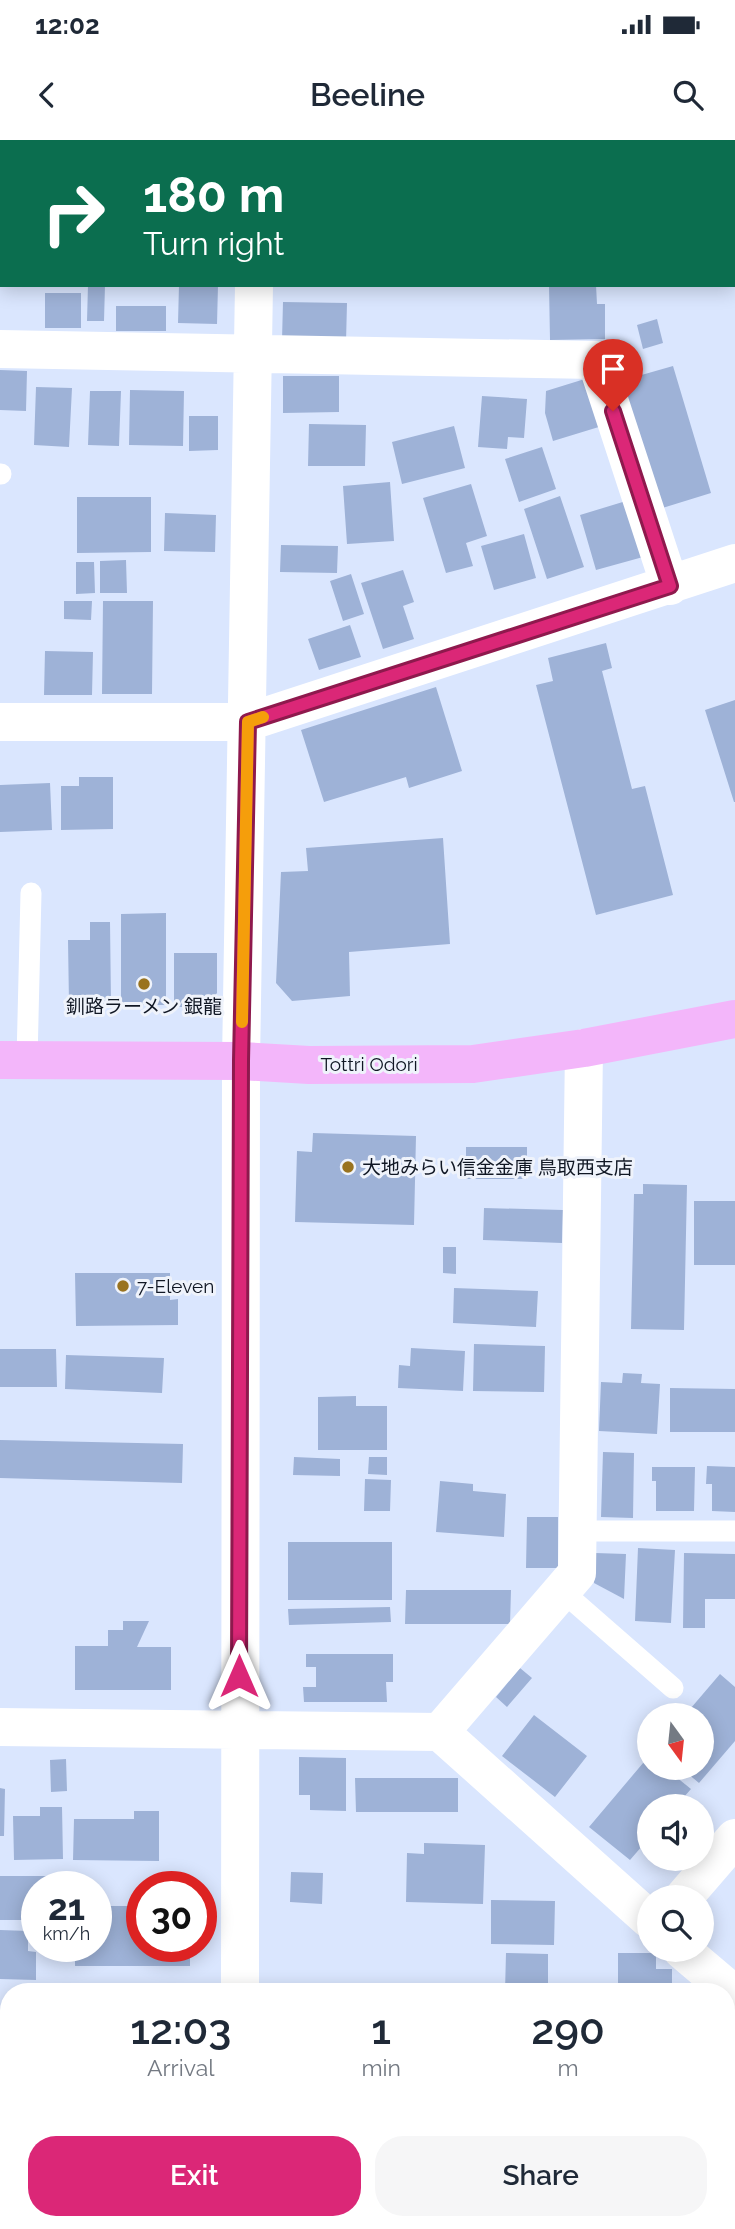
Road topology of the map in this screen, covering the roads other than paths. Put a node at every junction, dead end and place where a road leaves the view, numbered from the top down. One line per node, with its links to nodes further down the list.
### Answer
1 (254, 287): 3 (street)
2 (0, 349): 3 (street)
3 (252, 355): 5 (street); 7 (street)
4 (735, 563): 5 (street)
5 (670, 586): 7 (street)
6 (0, 722): 7 (street)
7 (248, 722): 12 (street)
8 (31, 893): 11 (lane)
9 (735, 1018): 10 (highway, Tottri Odori)
10 (584, 1048): 12 (highway, Tottri Odori); 13 (street)
11 (13, 1060): 12 (highway, Tottri Odori)
12 (241, 1061): 18 (street)
13 (577, 1531): 14 (lane); 15 (street)
14 (735, 1531)
15 (562, 1591): 16 (lane); 19 (street)
16 (673, 1688)
17 (0, 1727): 18 (street)
18 (239, 1730): 19 (street); 24 (street)
19 (440, 1732): 22 (street)
20 (735, 1838): 21 (street)
21 (694, 1885)
22 (637, 1908)
23 (696, 1970): 25 (street)
24 (240, 1983)
25 (716, 1983)

